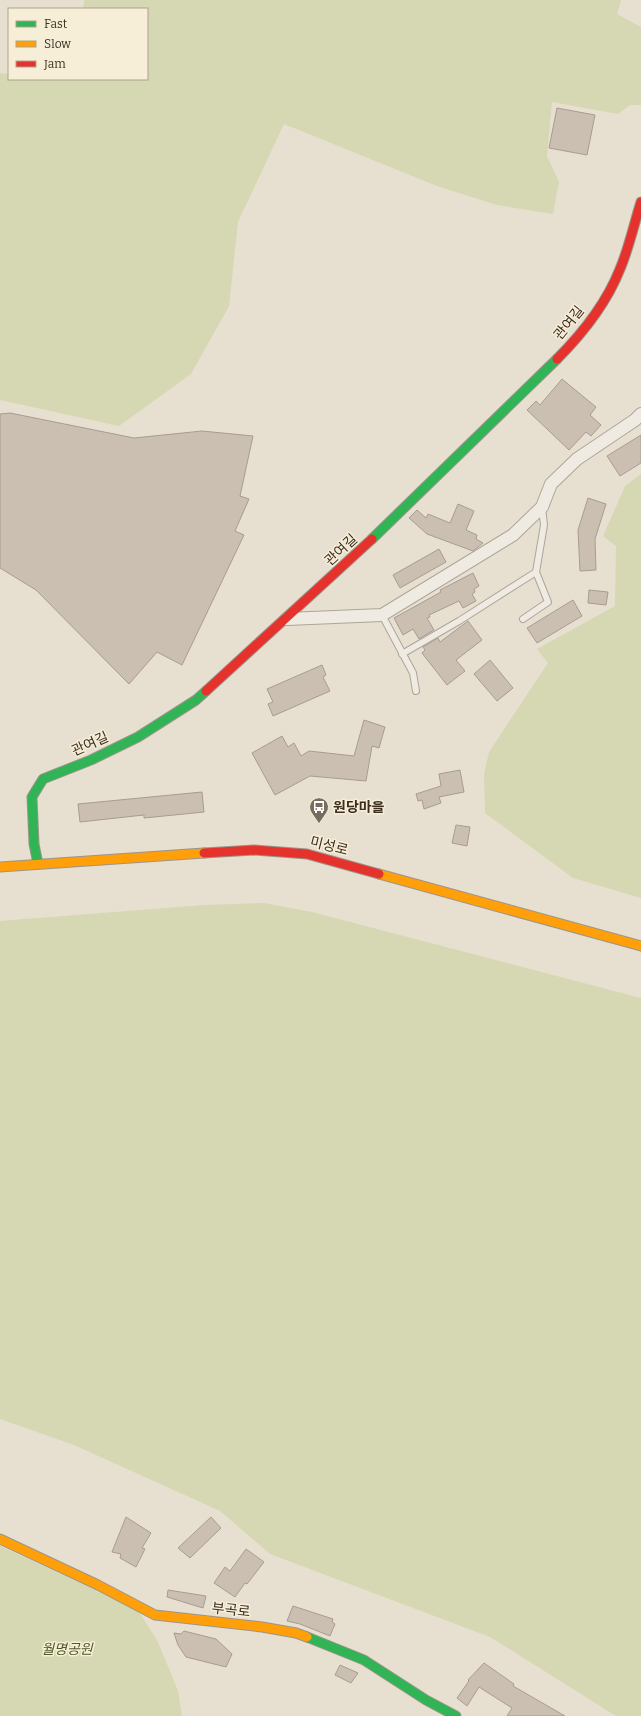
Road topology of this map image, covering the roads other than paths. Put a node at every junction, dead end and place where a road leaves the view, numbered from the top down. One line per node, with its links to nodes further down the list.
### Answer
1 (641, 202): 6 (street, 관여길)
2 (641, 414): 3 (street)
3 (542, 507): 4 (lane); 5 (street)
4 (536, 572): 7 (lane); 8 (lane)
5 (382, 615): 6 (street); 8 (lane)
6 (287, 619): 10 (street, 관여길)
7 (523, 619)
8 (402, 654): 9 (lane)
9 (416, 691)
10 (38, 864): 11 (street, 미성로); 12 (street, 미성로)
11 (0, 867)
12 (641, 946)
13 (0, 1539): 14 (street, 부곡로)
14 (456, 1716)

